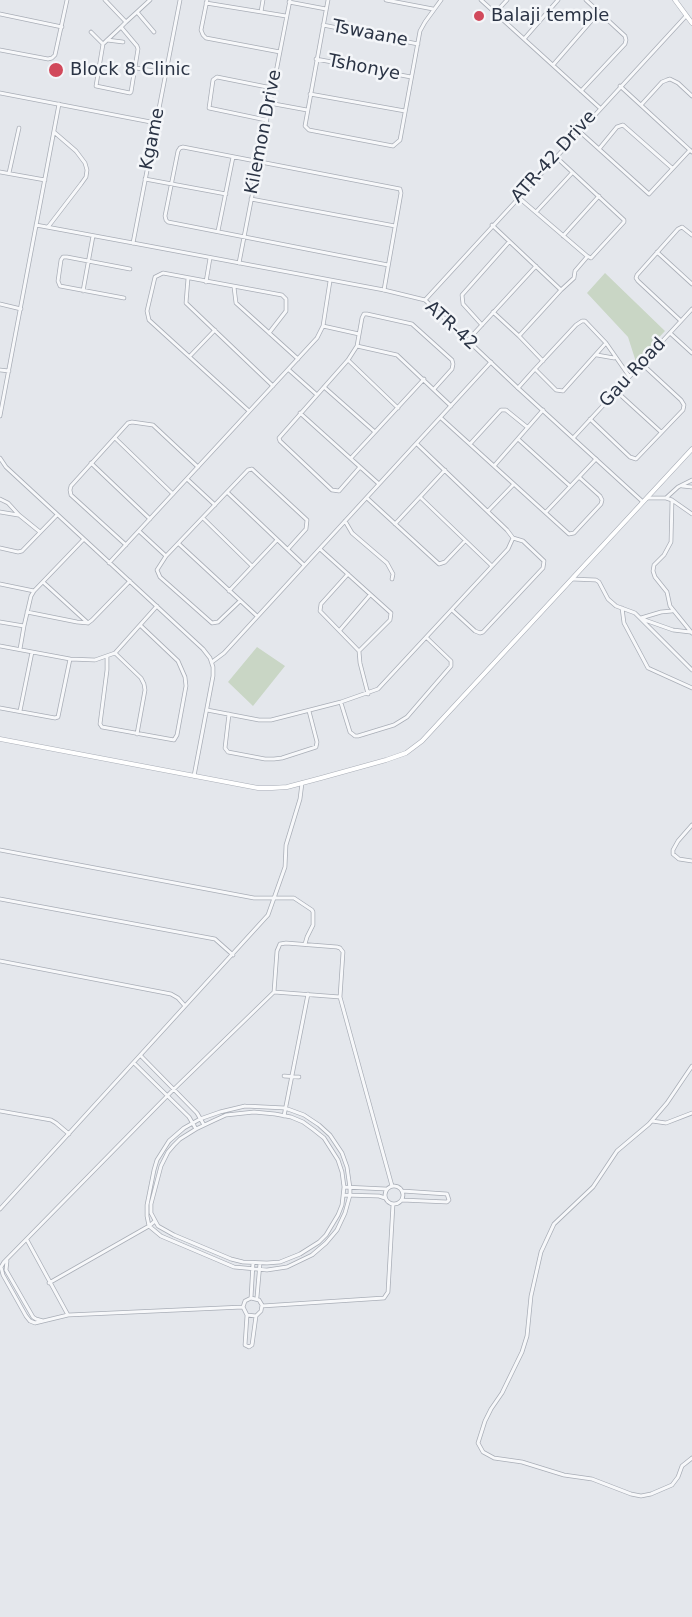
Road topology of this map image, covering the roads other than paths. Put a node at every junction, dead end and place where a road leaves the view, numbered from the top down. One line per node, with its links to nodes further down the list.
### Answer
1 (67, 0): 28 (street)
2 (105, 0): 25 (street)
3 (150, 0): 18 (street)
4 (180, 0): 42 (street, Kgame)
5 (263, 0): 19 (street)
6 (328, 0): 16 (street)
7 (386, 0): 17 (street)
8 (441, 0): 17 (street)
9 (481, 0): 21 (street)
10 (507, 0): 21 (street)
11 (558, 0): 32 (street)
12 (586, 0): 20 (street)
13 (675, 0): 24 (main road)
14 (207, 1): 19 (street); 38 (street)
15 (289, 1): 16 (street); 23 (street, Kilemon Drive)
16 (326, 9): 27 (street)
17 (433, 9): 36 (street)
18 (137, 12): 25 (street); 31 (street)
19 (261, 12): 23 (street)
20 (599, 12): 40 (street); 46 (street)
21 (495, 13): 32 (street)
22 (0, 14): 28 (street)
23 (286, 16): 38 (street, Kilemon Drive)
24 (686, 16): 26 (main road); 44 (street, ATR-42 Drive)
25 (126, 22): 29 (street)
26 (692, 23)
27 (323, 25): 36 (street, Tswaane); 39 (street)
28 (62, 27): 37 (street)
29 (121, 27): 33 (street); 41 (street)
30 (91, 32): 35 (street)
31 (154, 32)
32 (524, 39): 40 (street)
33 (107, 40): 34 (street); 35 (street)
34 (123, 42)
35 (104, 44): 41 (street)
36 (418, 44): 43 (street)
37 (0, 50)
38 (280, 52): 45 (street, Kilemon Drive)
39 (316, 59): 43 (street, Tshonye); 48 (street)
40 (553, 65): 46 (street)
41 (136, 68): 42 (street)
42 (166, 73): 57 (street, Kgame)
43 (411, 77): 55 (street)
44 (620, 86): 52 (street); 53 (street, ATR-42 Drive)
45 (272, 88): 50 (street, Kilemon Drive); 56 (street)
46 (581, 91): 53 (street)
47 (0, 93): 51 (street)
48 (310, 94): 54 (street); 55 (street)
49 (692, 96): 52 (street)
50 (270, 103): 54 (street); 56 (street, Kilemon Drive)
51 (59, 104): 57 (street); 60 (street)
52 (641, 105): 62 (street)
53 (600, 108): 59 (street, ATR-42 Drive)
54 (307, 110): 55 (street)
55 (405, 111)
56 (266, 120): 65 (street, Kilemon Drive)
57 (156, 123): 70 (street, Kgame)
58 (18, 128): 69 (street)
59 (579, 130): 61 (street); 64 (street, ATR-42 Drive)
60 (54, 132): 71 (street); 81 (street)
61 (600, 149): 66 (street); 66 (street)
62 (691, 151): 66 (street)
63 (233, 156): 65 (street); 72 (street); 73 (street)
64 (556, 157): 68 (street); 75 (street, ATR-42 Drive)
65 (258, 162): 76 (street, Kilemon Drive); 80 (street)
66 (673, 169)
67 (0, 172): 69 (street)
68 (572, 172): 74 (street); 77 (street)
69 (9, 173): 71 (street)
70 (145, 179): 72 (street); 88 (street, Kgame)
71 (45, 180): 78 (street)
72 (172, 183): 73 (street); 82 (street)
73 (226, 194): 82 (street)
74 (599, 196): 85 (street); 90 (street)
75 (518, 197): 77 (street); 79 (street, ATR-42 Drive)
76 (251, 199): 80 (street); 86 (street, Kilemon Drive)
77 (536, 212): 85 (street)
78 (36, 225): 81 (street, ATR-42); 108 (street)
79 (492, 225): 87 (street); 106 (street, ATR-42 Drive)
80 (395, 226): 94 (street)
81 (48, 227): 84 (street, ATR-42)
82 (218, 232): 86 (street)
83 (692, 234): 89 (street)
84 (93, 236): 88 (street, ATR-42); 92 (street)
85 (563, 236): 90 (street)
86 (244, 237): 93 (street, Kilemon Drive); 94 (street)
87 (509, 242): 95 (street); 112 (street)
88 (133, 243): 91 (street, ATR-42)
89 (657, 252): 100 (street); 111 (street)
90 (587, 256): 103 (street)
91 (210, 258): 93 (street, ATR-42); 99 (street)
92 (89, 260): 96 (street); 104 (street); 104 (street)
93 (239, 263): 98 (street, ATR-42)
94 (388, 265): 102 (street)
95 (536, 266): 103 (street); 110 (street)
96 (130, 269)
97 (188, 278): 99 (street); 114 (street); 124 (street)
98 (330, 281): 102 (street, ATR-42); 113 (street)
99 (206, 282): 101 (street)
100 (692, 284)
101 (234, 287): 115 (street); 115 (street)
102 (384, 290): 106 (street, ATR-42)
103 (561, 290): 118 (street)
104 (83, 291): 105 (street)
105 (124, 298)
106 (424, 300): 119 (street, ATR-42)
107 (0, 304): 108 (street)
108 (21, 309): 134 (street)
109 (692, 309): 111 (street, Gau Road)
110 (493, 312): 112 (street); 118 (street)
111 (681, 321): 116 (street, Gau Road)
112 (482, 325): 119 (street)
113 (323, 326): 117 (street); 126 (street)
114 (215, 330): 124 (street); 137 (street)
115 (269, 333): 126 (street)
116 (670, 333): 122 (street); 130 (street, Gau Road)
117 (360, 334): 121 (street); 140 (street)
118 (519, 336): 129 (street)
119 (468, 340): 128 (street, ATR-42)
120 (606, 343): 123 (street); 125 (street); 129 (street)
121 (357, 346): 127 (street); 136 (street)
122 (692, 353)
123 (596, 355): 125 (street); 132 (street)
124 (190, 356): 146 (street)
125 (616, 358): 135 (street)
126 (298, 359): 131 (street)
127 (348, 360): 138 (street); 144 (street)
128 (491, 362): 139 (street, ATR-42); 143 (street)
129 (543, 362): 132 (street)
130 (641, 363): 135 (street, Gau Road); 153 (street)
131 (288, 369): 137 (street); 142 (street)
132 (535, 369): 139 (street)
133 (0, 370): 134 (street)
134 (9, 371): 148 (street)
135 (629, 376): 141 (street, Gau Road)
136 (424, 380): 140 (street); 144 (street)
137 (273, 386): 146 (street)
138 (324, 387): 142 (street); 152 (street)
139 (518, 388): 145 (street, ATR-42)
140 (434, 389): 143 (street)
141 (616, 391): 150 (street, Gau Road); 153 (street)
142 (316, 394): 147 (street)
143 (452, 406): 149 (street)
144 (398, 408): 152 (street)
145 (543, 410): 151 (street); 154 (street, ATR-42)
146 (249, 411): 165 (street)
147 (300, 412): 161 (street); 166 (street)
148 (0, 416)
149 (441, 417): 157 (street); 158 (street)
150 (590, 419): 153 (street); 154 (street, Gau Road)
151 (527, 427): 156 (street); 158 (street)
152 (375, 432): 161 (street)
153 (662, 433)
154 (574, 437): 162 (street, ATR-42)
155 (115, 438): 163 (street); 165 (street); 177 (street)
156 (518, 439): 164 (street); 174 (street)
157 (417, 444): 167 (street); 171 (street)
158 (470, 444): 164 (street)
159 (692, 449): 180 (main road)
160 (0, 458): 191 (street)
161 (351, 458): 166 (street)
162 (596, 458): 168 (street); 184 (street, ATR-42)
163 (91, 464): 193 (street); 203 (street)
164 (494, 466): 172 (street)
165 (198, 467): 169 (street)
166 (360, 467): 171 (street)
167 (445, 470): 178 (street); 186 (street)
168 (579, 477): 174 (street); 188 (street)
169 (187, 479): 177 (street); 185 (street)
170 (692, 480): 173 (street)
171 (379, 484): 179 (street)
172 (514, 484): 186 (street); 188 (street)
173 (681, 485): 175 (street); 181 (street)
174 (570, 486): 188 (street)
175 (692, 488)
176 (227, 492): 185 (street); 200 (street); 205 (street)
177 (173, 494): 193 (street)
178 (420, 497): 195 (street); 201 (street)
179 (366, 498): 194 (street); 195 (street)
180 (647, 498): 181 (street); 184 (main road)
181 (666, 498): 183 (street)
182 (0, 499): 190 (street)
183 (672, 500): 189 (street); 225 (street)
184 (644, 502): 214 (main road)
185 (215, 505): 192 (street)
186 (488, 511): 198 (street)
187 (0, 512): 190 (street)
188 (546, 512)
189 (692, 514)
190 (19, 515): 197 (street)
191 (57, 515): 197 (street); 199 (street)
192 (203, 518): 202 (street); 209 (street)
193 (150, 519): 196 (street)
194 (345, 521): 206 (street); 213 (street)
195 (395, 525): 201 (street)
196 (139, 531): 203 (street); 207 (street)
197 (41, 532): 204 (street)
198 (513, 538): 211 (street); 224 (street)
199 (84, 539): 208 (street); 215 (street)
200 (278, 540): 205 (street); 209 (street)
201 (465, 542): 211 (street)
202 (179, 544): 207 (street); 219 (street)
203 (126, 545): 208 (street)
204 (0, 548)
205 (288, 549): 210 (street)
206 (320, 549): 210 (street); 212 (street)
207 (166, 556): 221 (street)
208 (110, 563): 216 (street)
209 (252, 566): 219 (street)
210 (305, 566): 227 (street)
211 (492, 566): 224 (street)
212 (348, 574): 220 (street); 233 (street)
213 (392, 579)
214 (572, 579): 223 (street); 256 (main road)
215 (43, 582): 218 (street); 230 (street)
216 (130, 582): 222 (street); 230 (street)
217 (0, 584): 218 (street)
218 (34, 591): 226 (street)
219 (229, 591): 221 (street)
220 (370, 595): 233 (street); 239 (street)
221 (240, 601): 227 (street)
222 (157, 606): 231 (street); 243 (street)
223 (622, 608): 228 (street); 245 (street)
224 (452, 610): 235 (street)
225 (673, 611): 228 (street); 234 (street)
226 (27, 612): 230 (street); 232 (street)
227 (257, 617): 243 (street)
228 (639, 618): 234 (street); 244 (street)
229 (0, 621): 232 (street)
230 (88, 622)
231 (140, 625): 240 (street); 253 (street)
232 (24, 626): 237 (street)
233 (340, 630): 239 (street)
234 (692, 632)
235 (427, 638): 246 (street); 247 (street)
236 (0, 646): 237 (street)
237 (20, 649): 238 (street)
238 (32, 651): 242 (street); 250 (street)
239 (359, 651): 246 (street)
240 (115, 653): 241 (street); 253 (street)
241 (107, 657): 242 (street); 253 (street)
242 (70, 659): 250 (street)
243 (212, 662): 249 (street)
244 (692, 670)
245 (692, 688)
246 (368, 694): 247 (street)
247 (341, 702): 251 (street)
248 (0, 708): 250 (street)
249 (207, 710): 252 (street); 255 (street)
250 (20, 711)
251 (309, 711): 252 (street); 252 (street)
252 (229, 714)
253 (137, 734)
254 (0, 739): 255 (main road)
255 (194, 776): 256 (main road)
256 (302, 783): 260 (street)
257 (692, 825): 259 (street)
258 (0, 850): 260 (street)
259 (692, 861)
260 (274, 898): 262 (street); 263 (street)
261 (0, 899): 263 (street)
262 (305, 944): 265 (street); 267 (street)
263 (232, 955): 268 (street)
264 (0, 962): 268 (street)
265 (274, 992): 266 (street); 275 (street)
266 (308, 994): 267 (street); 273 (street)
267 (340, 997): 287 (street)
268 (185, 1006): 269 (street)
269 (141, 1056): 270 (street); 275 (street)
270 (134, 1063): 276 (street); 286 (street)
271 (692, 1066): 282 (street)
272 (284, 1076): 273 (street)
273 (291, 1076): 274 (street); 277 (street)
274 (299, 1077)
275 (174, 1089): 276 (street); 281 (street)
276 (167, 1096): 283 (street); 300 (street)
277 (285, 1108): 280 (street); 281 (street); 289 (street)
278 (0, 1111): 286 (street)
279 (692, 1113): 282 (street)
280 (284, 1116): 284 (street); 288 (street)
281 (200, 1119): 283 (street); 284 (street)
282 (652, 1121): 313 (street)
283 (193, 1123): 285 (street); 299 (street)
284 (204, 1125): 285 (street)
285 (196, 1129): 298 (street)
286 (69, 1134): 297 (street)
287 (392, 1186): 290 (street); 291 (street)
288 (344, 1187): 289 (street); 292 (street)
289 (350, 1188): 290 (street); 293 (street)
290 (386, 1189): 294 (street)
291 (402, 1191): 295 (street); 295 (street)
292 (344, 1195): 293 (street); 302 (street)
293 (350, 1195): 294 (street); 304 (street)
294 (385, 1198): 296 (street)
295 (402, 1200): 296 (street)
296 (393, 1204): 308 (street)
297 (0, 1209)
298 (155, 1221): 299 (street); 301 (street)
299 (149, 1226): 303 (street); 305 (street)
300 (26, 1240): 305 (street); 310 (street)
301 (253, 1263): 302 (street); 303 (street)
302 (260, 1263): 304 (street)
303 (252, 1269): 304 (street); 306 (street)
304 (259, 1270): 307 (street)
305 (50, 1283): 310 (street)
306 (250, 1298): 307 (street); 309 (street)
307 (256, 1298): 308 (street)
308 (262, 1306): 312 (street)
309 (243, 1307): 310 (street); 311 (street)
310 (68, 1315)
311 (247, 1315): 312 (street); 312 (street)
312 (256, 1316)
313 (692, 1458)

